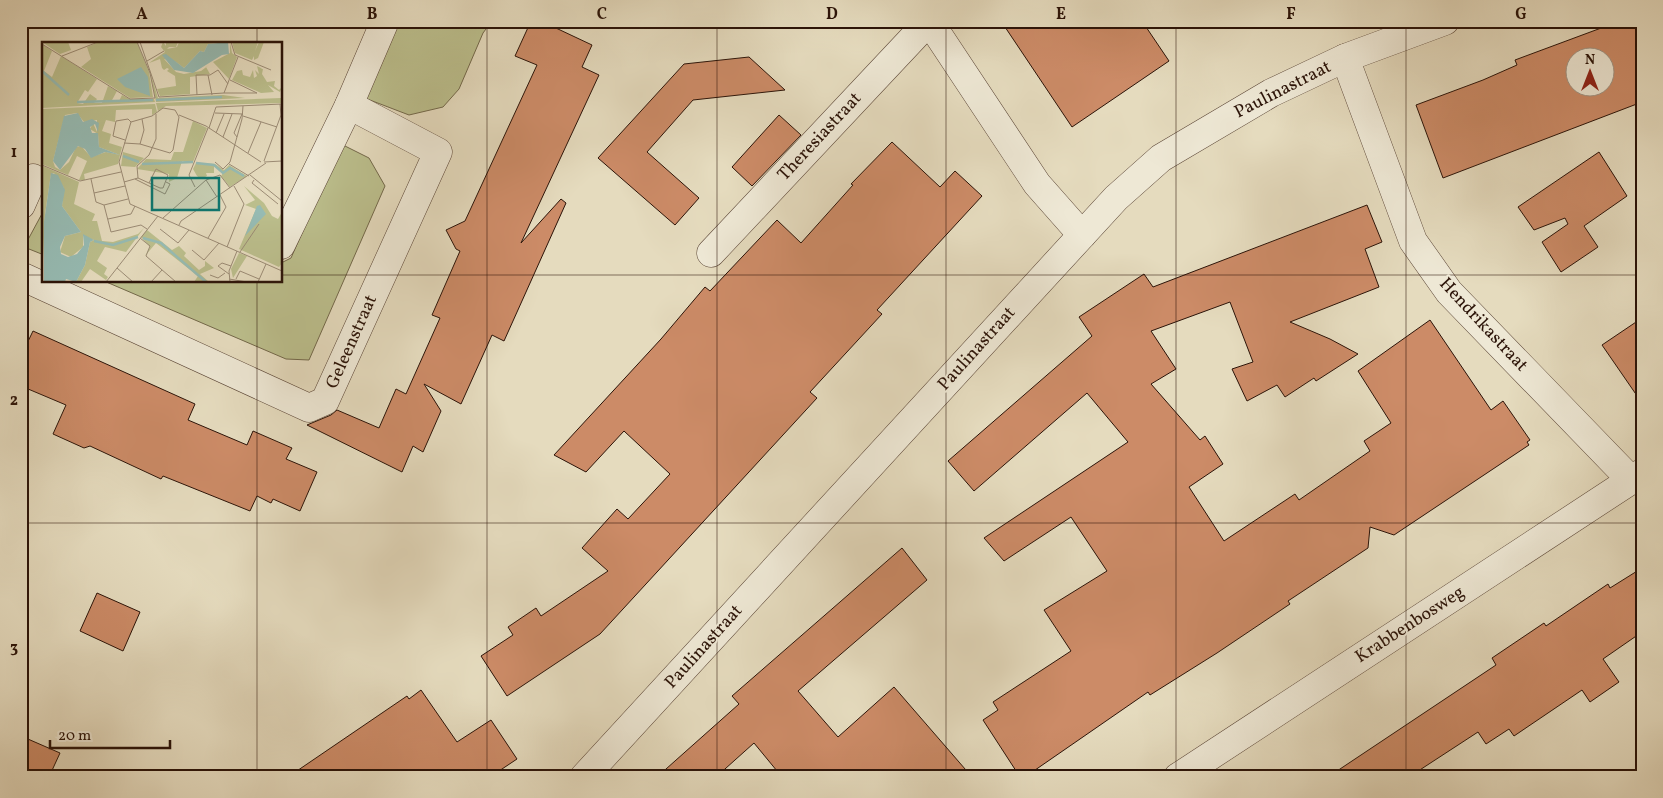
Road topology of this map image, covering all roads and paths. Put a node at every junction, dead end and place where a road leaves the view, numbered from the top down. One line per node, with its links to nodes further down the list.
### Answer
1 (385, 21): 5 (street)
2 (929, 21): 8 (street, Theresiastraat); 10 (street, Theresiastraat)
3 (1445, 21): 4 (street, Paulinastraat)
4 (1345, 58): 8 (street, Paulinastraat); 12 (street, Hendrikastraat)
5 (349, 105): 9 (street); 11 (street, Geleenstraat)
6 (33, 178): 7 (street)
7 (21, 205)
8 (1082, 235): 13 (street, Paulinastraat)
9 (282, 243)
10 (711, 253)
11 (21, 276)
12 (1636, 476): 14 (street, Krabbenbosweg)
13 (584, 777)
14 (1178, 777)

